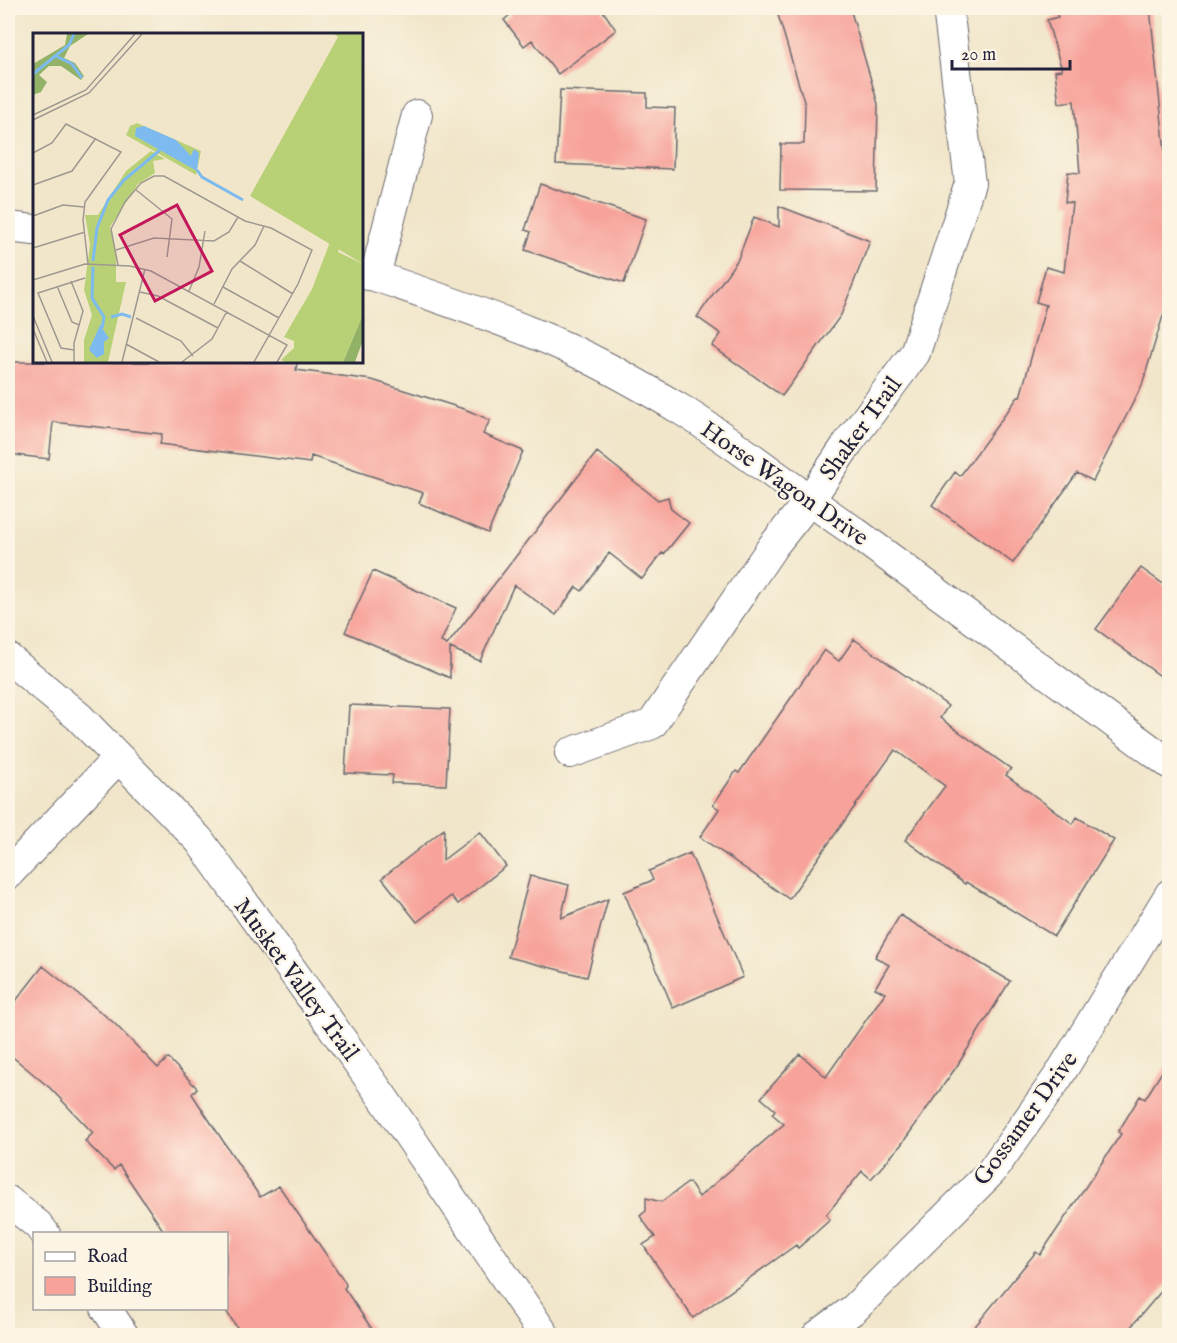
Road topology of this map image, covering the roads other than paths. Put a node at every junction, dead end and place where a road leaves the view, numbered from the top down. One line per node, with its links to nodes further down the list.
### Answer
1 (948, 8): 6 (street, Shaker Trail)
2 (417, 116): 5 (street)
3 (8, 227): 4 (street)
4 (33, 230)
5 (368, 275): 6 (street, Horse Wagon Drive)
6 (808, 501): 8 (street, Shaker Trail); 10 (street, Horse Wagon Drive)
7 (8, 658): 9 (street, Musket Valley Trail)
8 (570, 753)
9 (118, 758): 11 (street); 17 (street, Musket Valley Trail)
10 (1170, 764)
11 (8, 874)
12 (1170, 894): 18 (street, Gossamer Drive)
13 (8, 1201): 14 (street)
14 (44, 1232)
15 (107, 1310): 16 (street)
16 (124, 1335)
17 (546, 1335)
18 (817, 1335)

